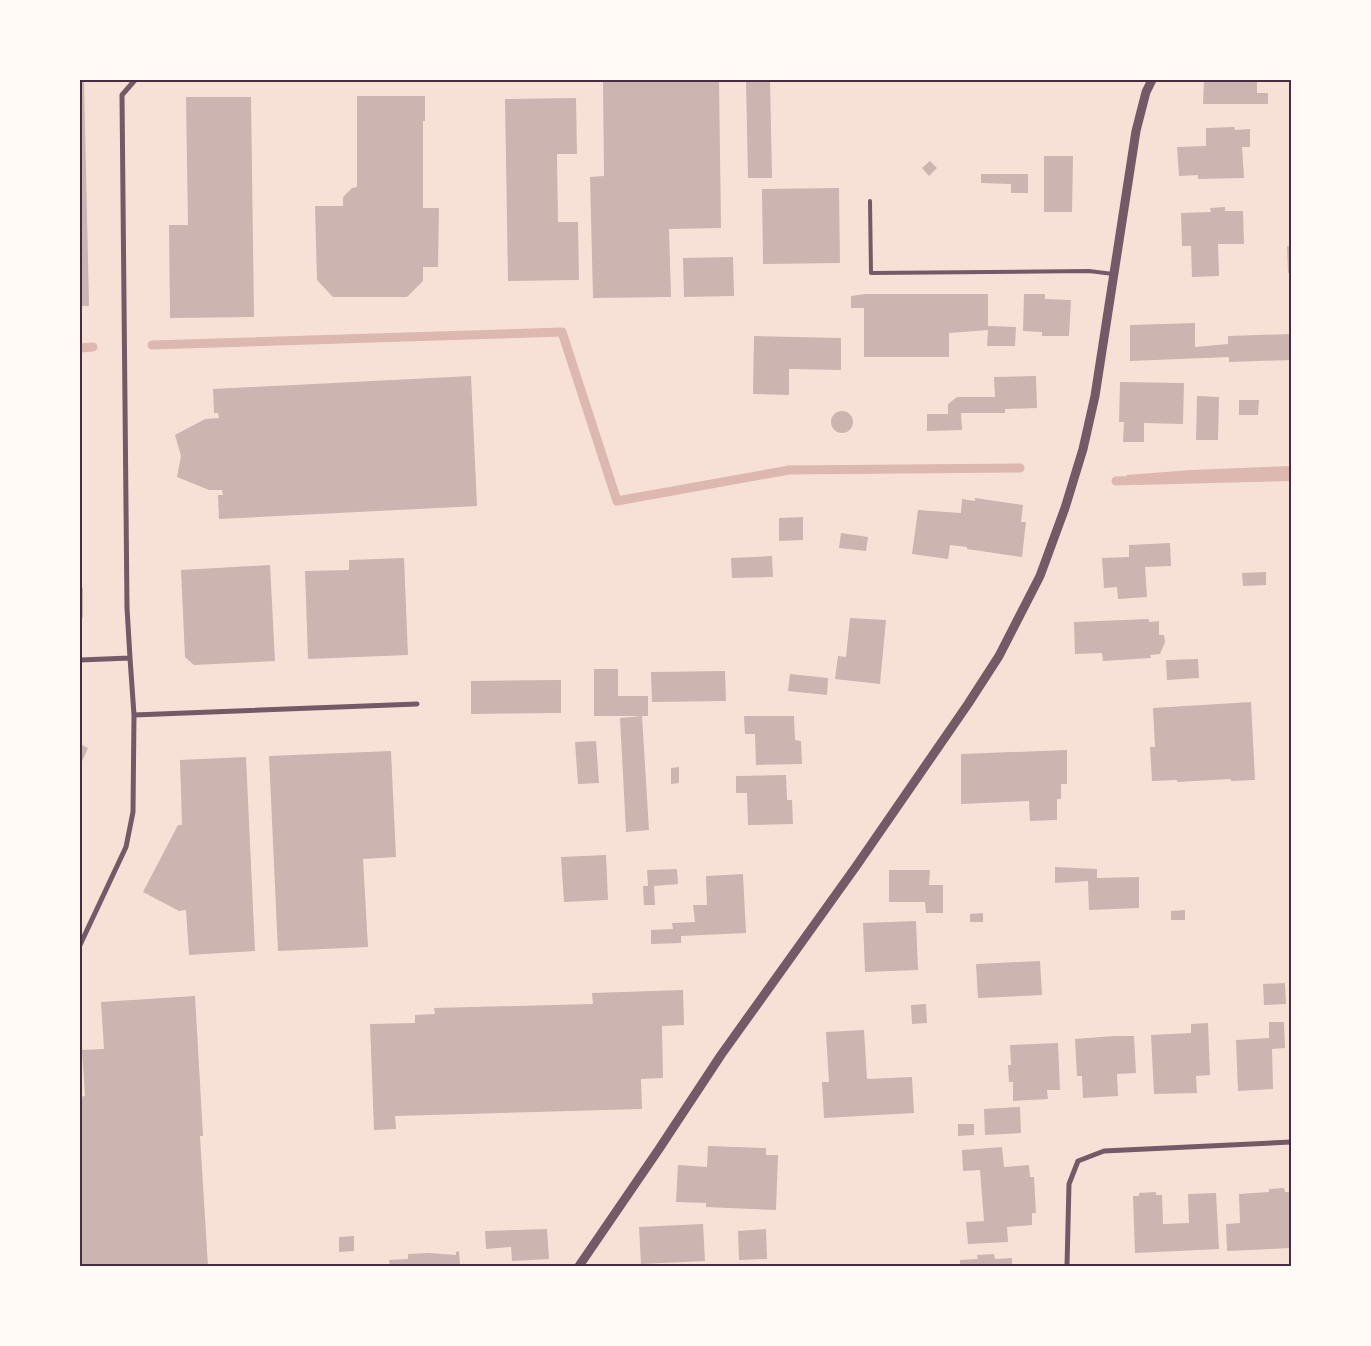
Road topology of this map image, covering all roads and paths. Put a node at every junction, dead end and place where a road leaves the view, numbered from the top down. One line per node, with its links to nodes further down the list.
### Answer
1 (135, 80): 5 (street)
2 (1152, 80): 4 (street)
3 (870, 201): 4 (lane)
4 (1113, 274): 11 (street)
5 (130, 658): 6 (street); 8 (street)
6 (80, 660)
7 (417, 704): 8 (street)
8 (134, 715): 9 (street)
9 (80, 945)
10 (1291, 1142): 12 (street)
11 (579, 1266)
12 (1067, 1266)

